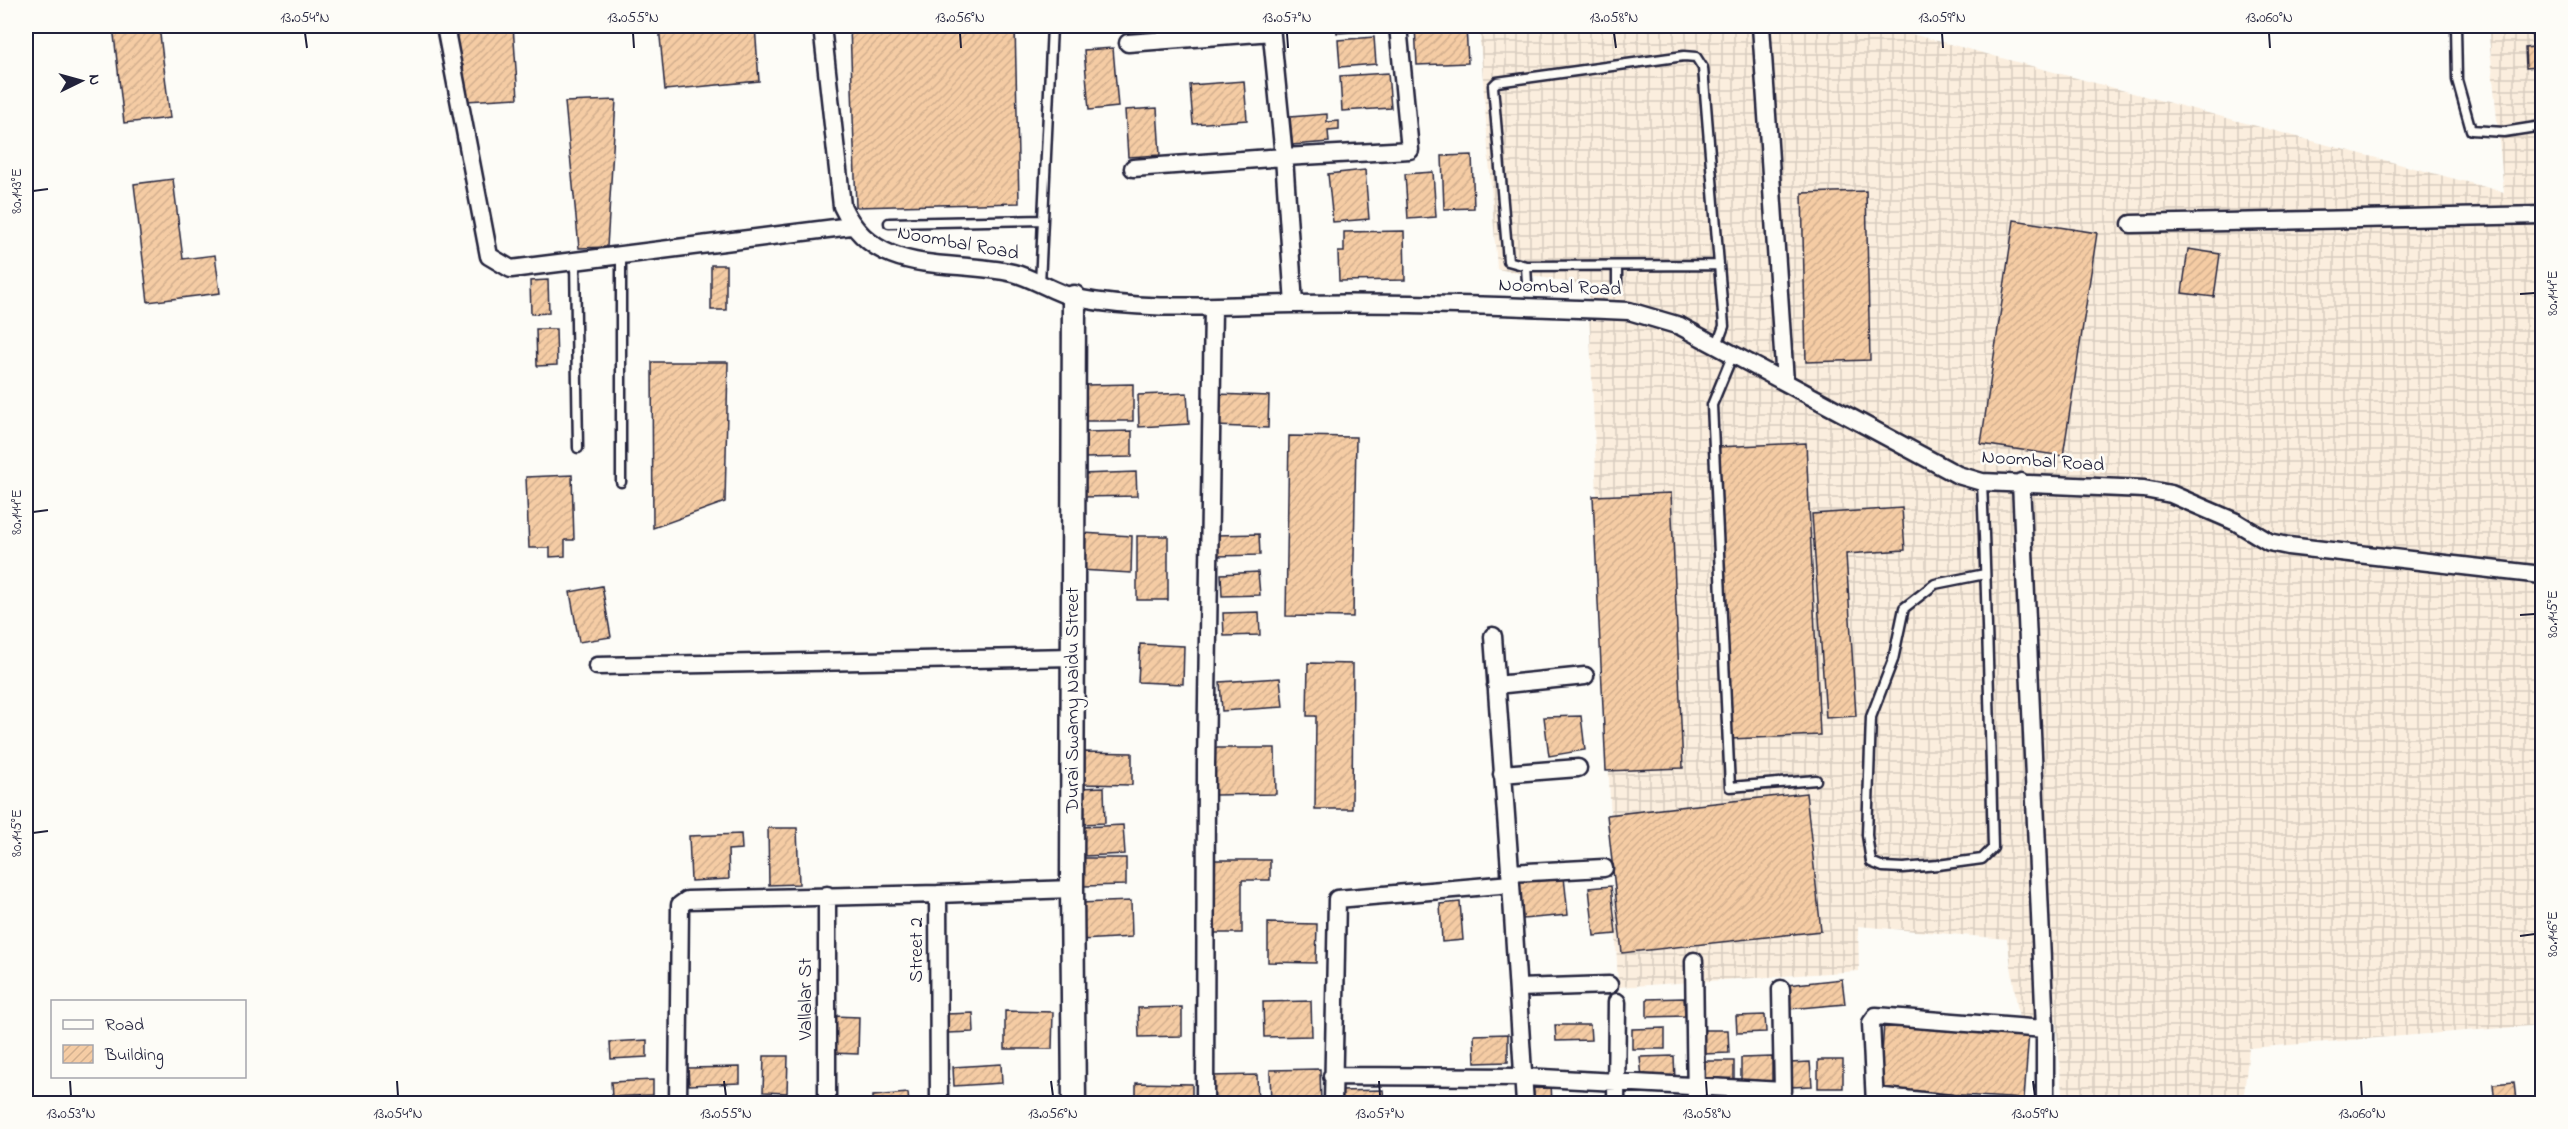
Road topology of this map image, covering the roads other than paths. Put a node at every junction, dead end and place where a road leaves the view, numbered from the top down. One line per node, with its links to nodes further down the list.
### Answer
1 (445, 26): 18 (street)
2 (822, 26): 16 (street, Noombal Road)
3 (1052, 26): 13 (lane)
4 (1398, 26): 10 (street)
5 (1761, 26): 30 (street)
6 (2456, 26): 9 (lane)
7 (1272, 29): 8 (street); 10 (street)
8 (1128, 43)
9 (2542, 126)
10 (1284, 157): 11 (street); 26 (street)
11 (1133, 168)
12 (2542, 215): 15 (street)
13 (1043, 220): 14 (lane); 24 (lane)
14 (889, 223)
15 (2131, 224)
16 (851, 226): 17 (street); 24 (street, Noombal Road)
17 (621, 257): 18 (street); 32 (lane)
18 (575, 261): 31 (lane)
19 (1719, 265): 20 (lane); 21 (lane); 28 (lane)
20 (1526, 266): 21 (lane); 22 (lane)
21 (1617, 266): 23 (lane)
22 (1527, 283)
23 (1617, 283)
24 (1040, 284): 25 (street, Noombal Road)
25 (1074, 297): 27 (street, Noombal Road); 38 (street, Durai Swamy Naidu Street)
26 (1294, 304): 27 (street, Noombal Road); 28 (street, Noombal Road)
27 (1213, 307): 65 (street)
28 (1717, 345): 29 (street, Noombal Road)
29 (1733, 354): 30 (street, Noombal Road); 44 (lane)
30 (1785, 382): 33 (street, Noombal Road)
31 (578, 448)
32 (621, 482)
33 (1982, 482): 34 (street, Noombal Road); 35 (lane)
34 (2021, 482): 36 (street, Noombal Road); 55 (street)
35 (1985, 574): 35 (lane)
36 (2542, 575)
37 (1493, 636): 41 (street)
38 (1074, 657): 39 (street); 47 (street, Durai Swamy Naidu Street)
39 (597, 666)
40 (1585, 676): 41 (street)
41 (1496, 685): 43 (street)
42 (1578, 768): 43 (street)
43 (1503, 774): 46 (street)
44 (1816, 780)
45 (1604, 868): 46 (street)
46 (1510, 878): 52 (street); 56 (street)
47 (1072, 889): 48 (street, Street 2); 64 (street, Durai Swamy Naidu Street)
48 (938, 894): 49 (street); 63 (street, Street 2)
49 (827, 895): 61 (street); 62 (street, Vallalar St)
50 (1694, 961): 59 (street)
51 (1609, 985): 52 (street)
52 (1518, 988): 57 (street)
53 (1781, 989): 59 (street)
54 (1617, 1002): 58 (street)
55 (2045, 1029): 60 (street); 70 (street)
56 (1332, 1076): 57 (street); 66 (street)
57 (1524, 1077): 58 (street); 67 (street)
58 (1617, 1083): 59 (street); 68 (street)
59 (1696, 1096)
60 (1875, 1100): 69 (street)
61 (678, 1104)
62 (827, 1104)
63 (939, 1104)
64 (1074, 1104)
65 (1205, 1104)
66 (1333, 1104)
67 (1526, 1104)
68 (1616, 1104)
69 (1951, 1104)
70 (2045, 1104)

